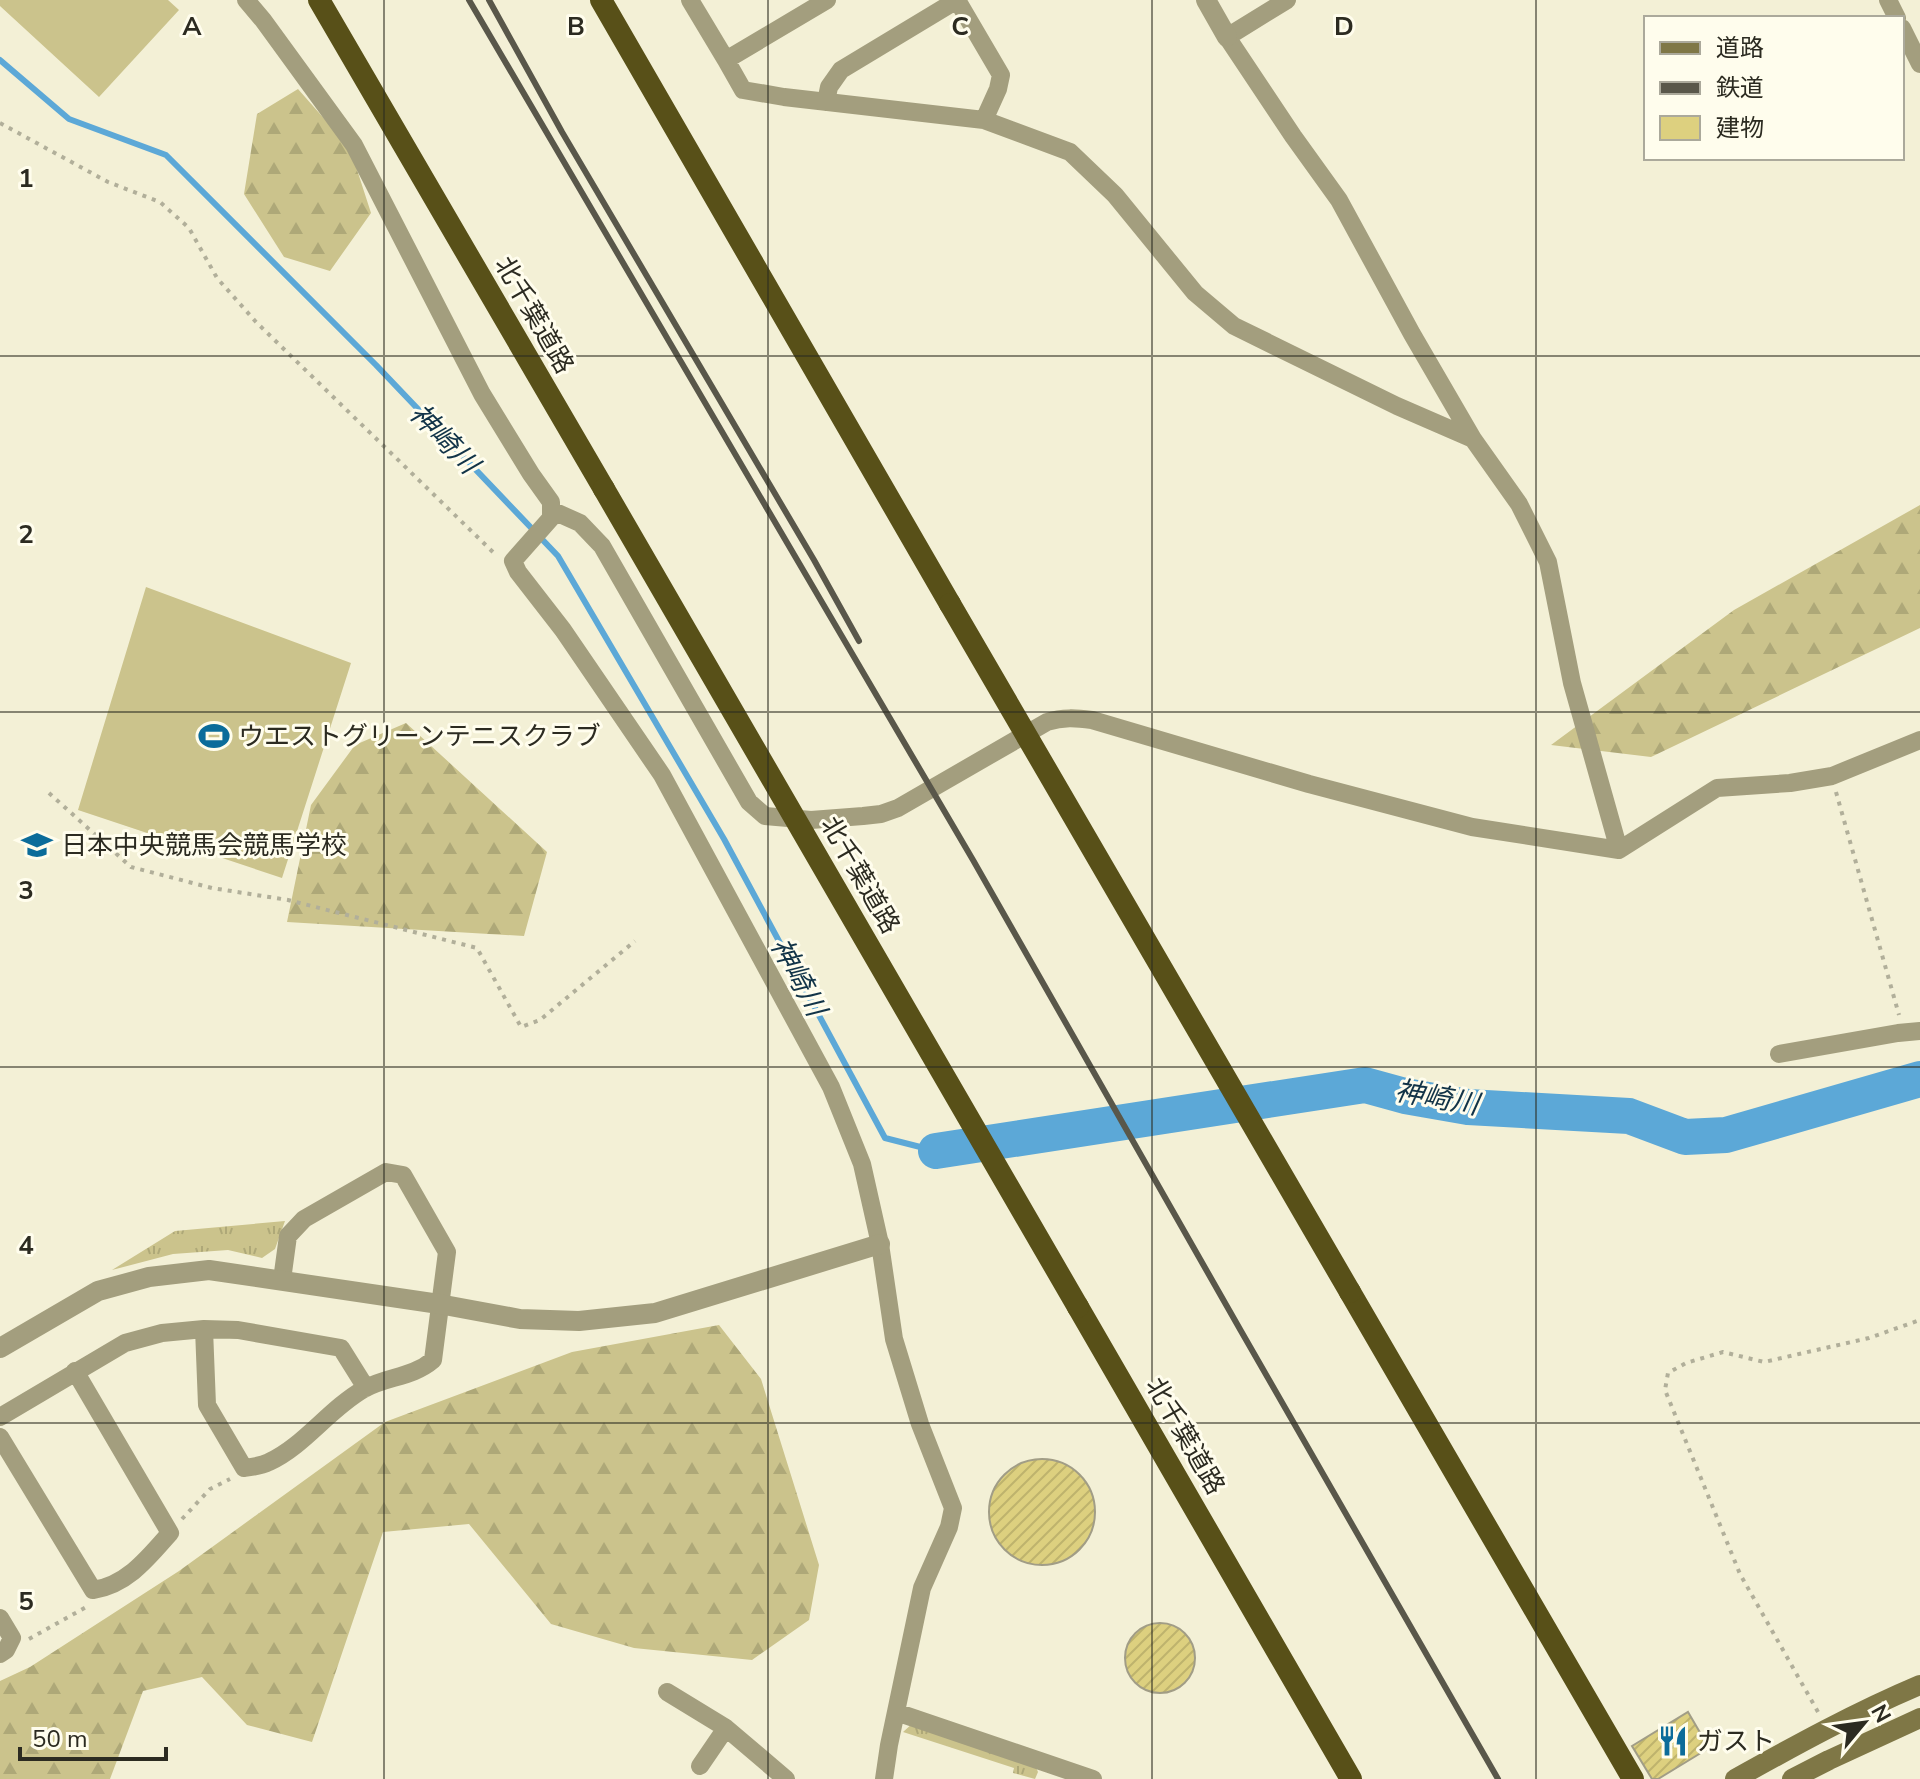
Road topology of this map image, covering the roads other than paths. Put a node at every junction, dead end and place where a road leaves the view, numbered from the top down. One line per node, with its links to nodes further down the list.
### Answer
1 (246, 0): 15 (street)
2 (319, 0): 41 (highway, 北千葉道路, bridge)
3 (601, 0): 42 (highway, bridge)
4 (690, 0): 10 (street)
5 (827, 0): 10 (street)
6 (1206, 0): 9 (street)
7 (1287, 0): 9 (street)
8 (1904, 32): 11 (street)
9 (1227, 37): 14 (street)
10 (726, 60): 12 (street)
11 (1920, 64)
12 (826, 102): 13 (street); 13 (street)
13 (984, 120): 14 (street)
14 (1473, 439): 17 (street)
15 (549, 517): 17 (street); 20 (street)
16 (1920, 740): 17 (street)
17 (1619, 850)
18 (1912, 1032): 19 (street)
19 (1779, 1054)
20 (880, 1244): 22 (street); 33 (street)
21 (282, 1280): 22 (street); 22 (street); 24 (street)
22 (439, 1304): 26 (street)
23 (204, 1329): 25 (street); 26 (street); 26 (street)
24 (0, 1348)
25 (75, 1371): 27 (street); 28 (street)
26 (366, 1388)
27 (0, 1417)
28 (0, 1437)
29 (0, 1618): 30 (street)
30 (0, 1654)
31 (1920, 1685): 43 (main road)
32 (667, 1692): 35 (street)
33 (896, 1712): 37 (street); 39 (street)
34 (1920, 1718): 44 (main road)
35 (726, 1728): 36 (street); 38 (street)
36 (700, 1766)
37 (1043, 1771): 40 (street)
38 (786, 1779)
39 (884, 1779)
40 (1093, 1779)
41 (1351, 1779)
42 (1633, 1779)
43 (1735, 1779)
44 (1792, 1779)

